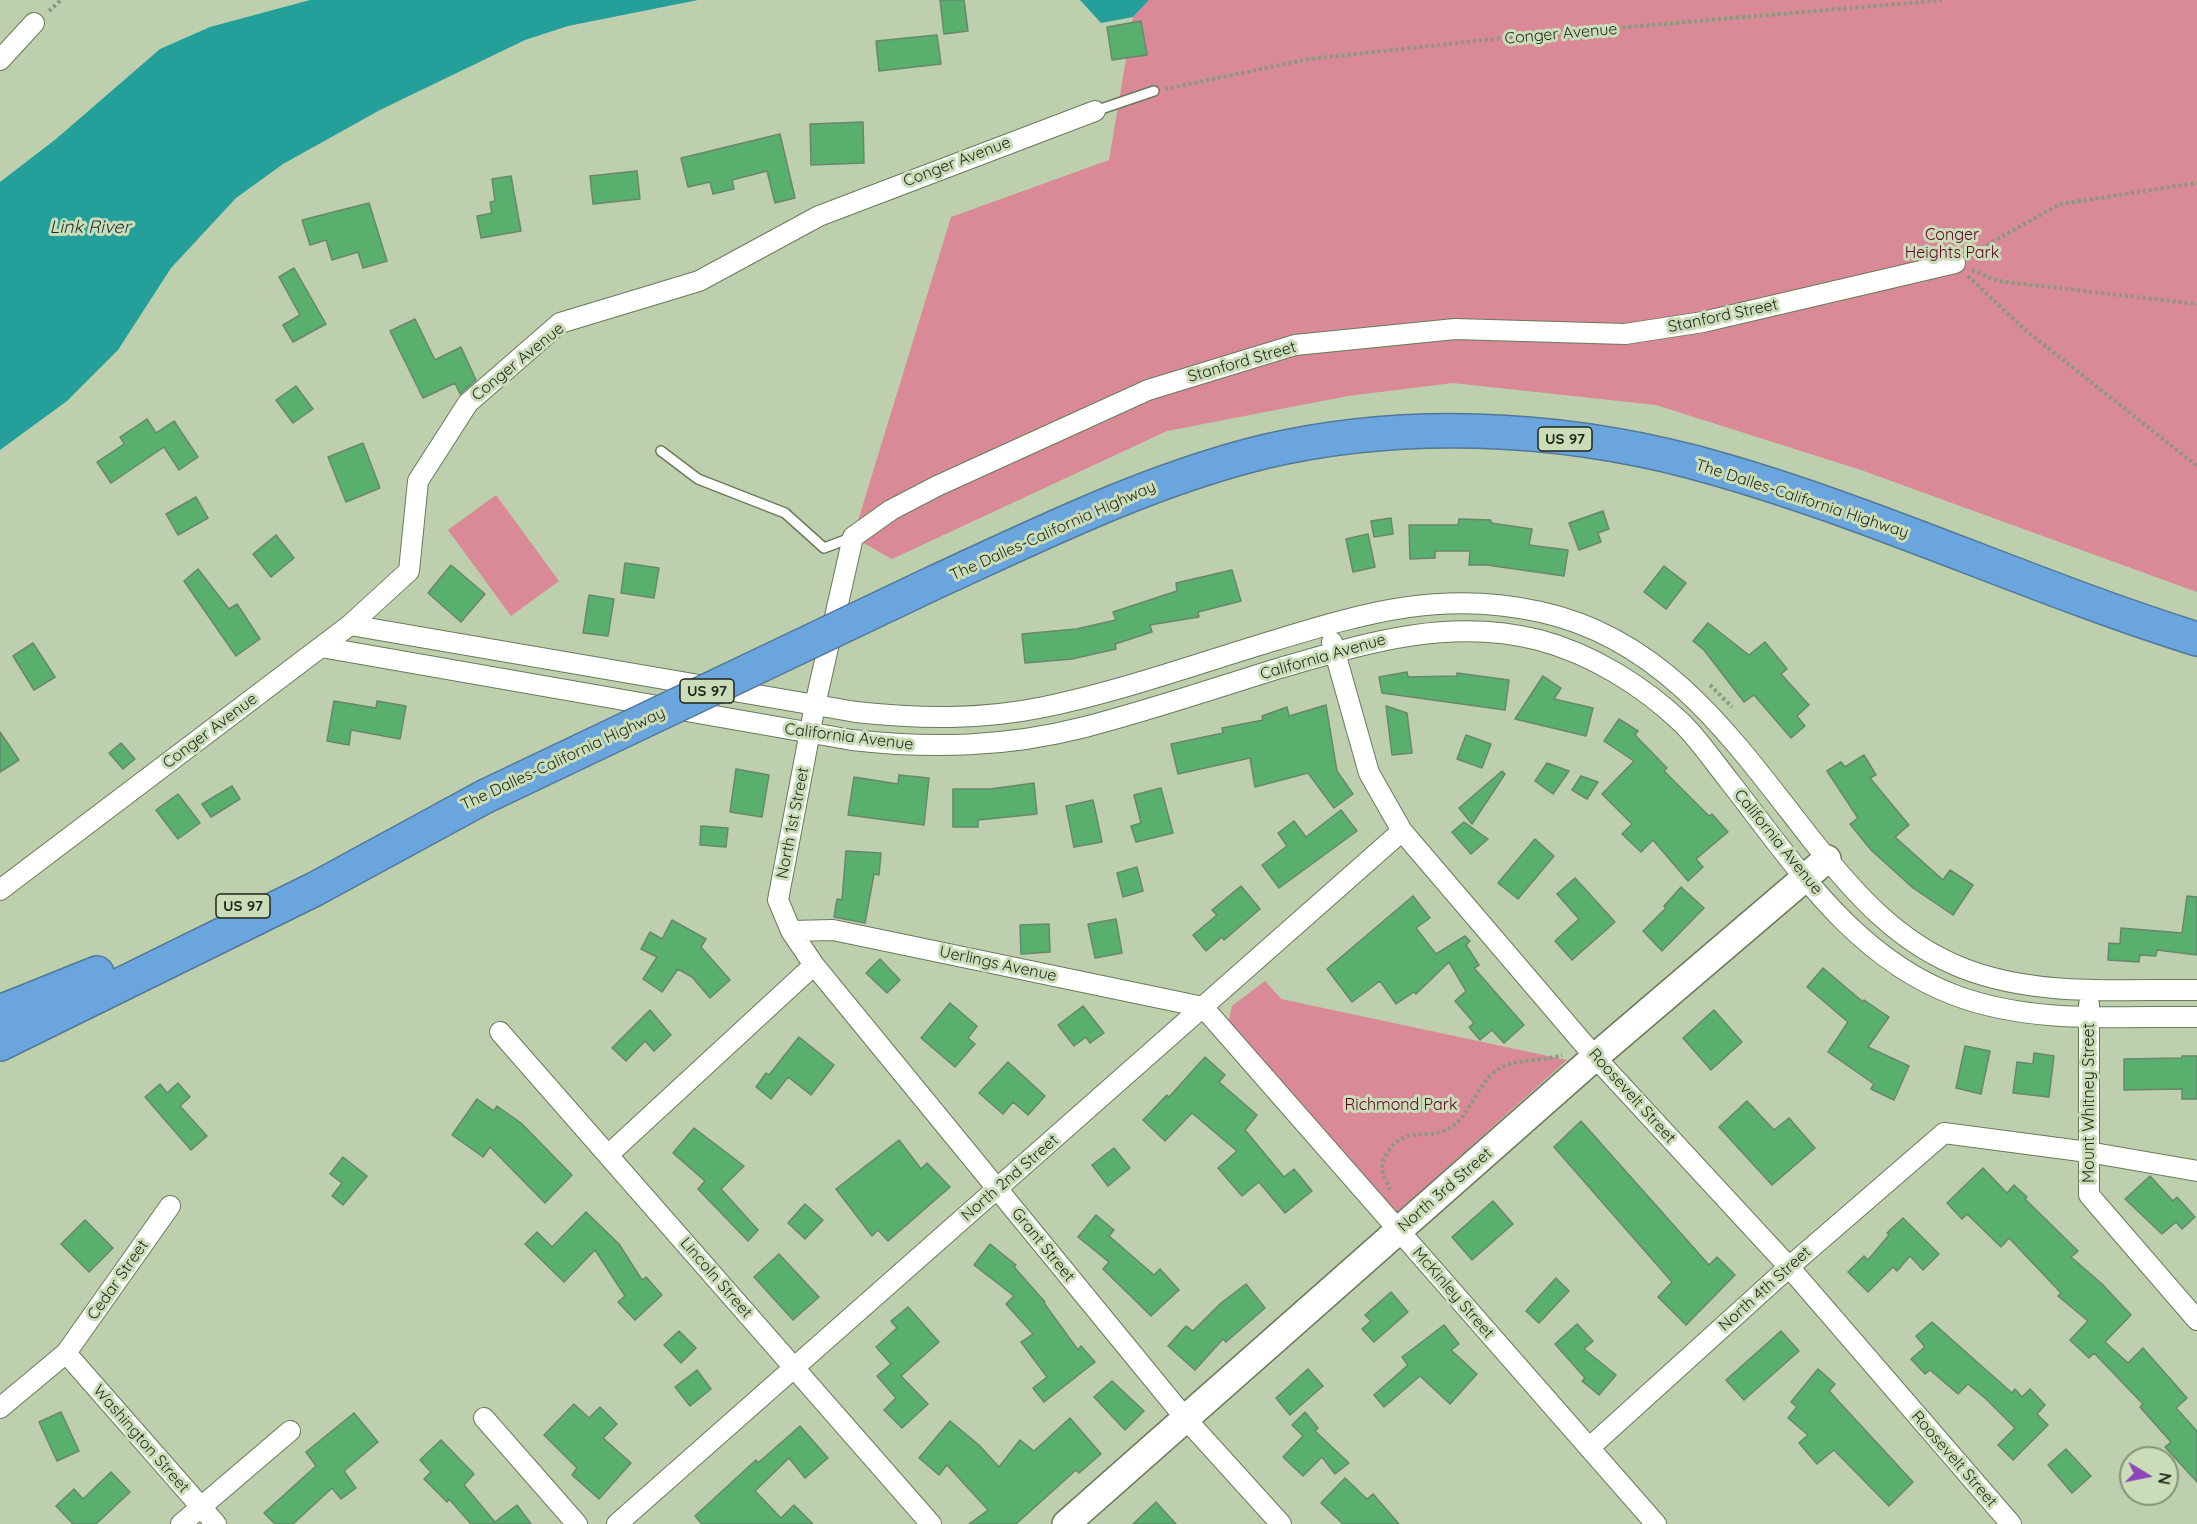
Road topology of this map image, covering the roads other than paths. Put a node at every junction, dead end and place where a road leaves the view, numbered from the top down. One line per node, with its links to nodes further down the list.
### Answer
1 (34, 23): 2 (street)
2 (0, 60)
3 (1154, 91): 4 (lane, Conger Avenue)
4 (1095, 111): 8 (street, Conger Avenue)
5 (1954, 263): 7 (street, Stanford Street)
6 (661, 451): 7 (lane, Stanford Street)
7 (853, 537): 13 (street, North 1st Street)
8 (351, 625): 11 (street, Conger Avenue); 13 (street, California Avenue)
9 (1327, 625): 12 (street, Roosevelt Street); 13 (street, California Avenue); 17 (street, California Avenue)
10 (2197, 639): 15 (highway, The Dalles-California Highway / US 97, bridge)
11 (321, 648): 14 (street, California Avenue); 19 (street, Conger Avenue)
12 (1335, 652): 14 (street, California Avenue); 16 (street, Roosevelt Street); 18 (street, California Avenue)
13 (815, 705): 14 (street, North 1st Street)
14 (810, 734): 20 (street, North 1st Street)
15 (484, 797): 25 (highway, The Dalles-California Highway / US 97); 29 (highway)
16 (1402, 831): 24 (street, North 2nd Street); 30 (street, Roosevelt Street)
17 (1827, 859): 18 (street, North 3rd Street); 22 (street, California Avenue)
18 (1805, 877): 26 (street, California Avenue); 30 (street, North 3rd Street)
19 (0, 890)
20 (791, 931): 21 (street, Grant Street); 24 (street, Uerlings Avenue)
21 (814, 965): 32 (street); 34 (street, Grant Street)
22 (2088, 989): 23 (street, California Avenue); 26 (street, Mount Whitney Street)
23 (2197, 990)
24 (1203, 1007): 34 (street, North 2nd Street); 36 (street, McKinley Street)
25 (0, 1012)
26 (2090, 1016): 27 (street, California Avenue); 31 (street, Mount Whitney Street)
27 (2197, 1017)
28 (500, 1032): 32 (street, Lincoln Street)
29 (0, 1044)
30 (1589, 1049): 36 (street, North 3rd Street); 37 (street, Roosevelt Street)
31 (2088, 1152): 33 (street); 37 (street, North 4th Street); 38 (street, Mount Whitney Street)
32 (608, 1155): 40 (street, Lincoln Street)
33 (2197, 1171)
34 (997, 1189): 40 (street, North 2nd Street); 43 (street, Grant Street)
35 (170, 1206): 39 (street, Cedar Street)
36 (1405, 1224): 43 (street, North 3rd Street); 45 (street, McKinley Street)
37 (1788, 1268): 45 (street, North 4th Street); 55 (street, Roosevelt Street)
38 (2197, 1320)
39 (66, 1353): 41 (street, Cedar Street); 46 (street, Washington Street)
40 (795, 1368): 50 (street, North 2nd Street); 51 (street, Lincoln Street)
41 (0, 1408)
42 (484, 1418): 49 (street)
43 (1185, 1418): 52 (street, North 3rd Street); 53 (street, Grant Street)
44 (290, 1431): 46 (street)
45 (1590, 1449): 54 (street, McKinley Street)
46 (201, 1507): 47 (street); 48 (street, Washington Street)
47 (181, 1524)
48 (216, 1524)
49 (577, 1524)
50 (617, 1524)
51 (931, 1524)
52 (1066, 1524)
53 (1281, 1524)
54 (1656, 1524)
55 (2010, 1524)

